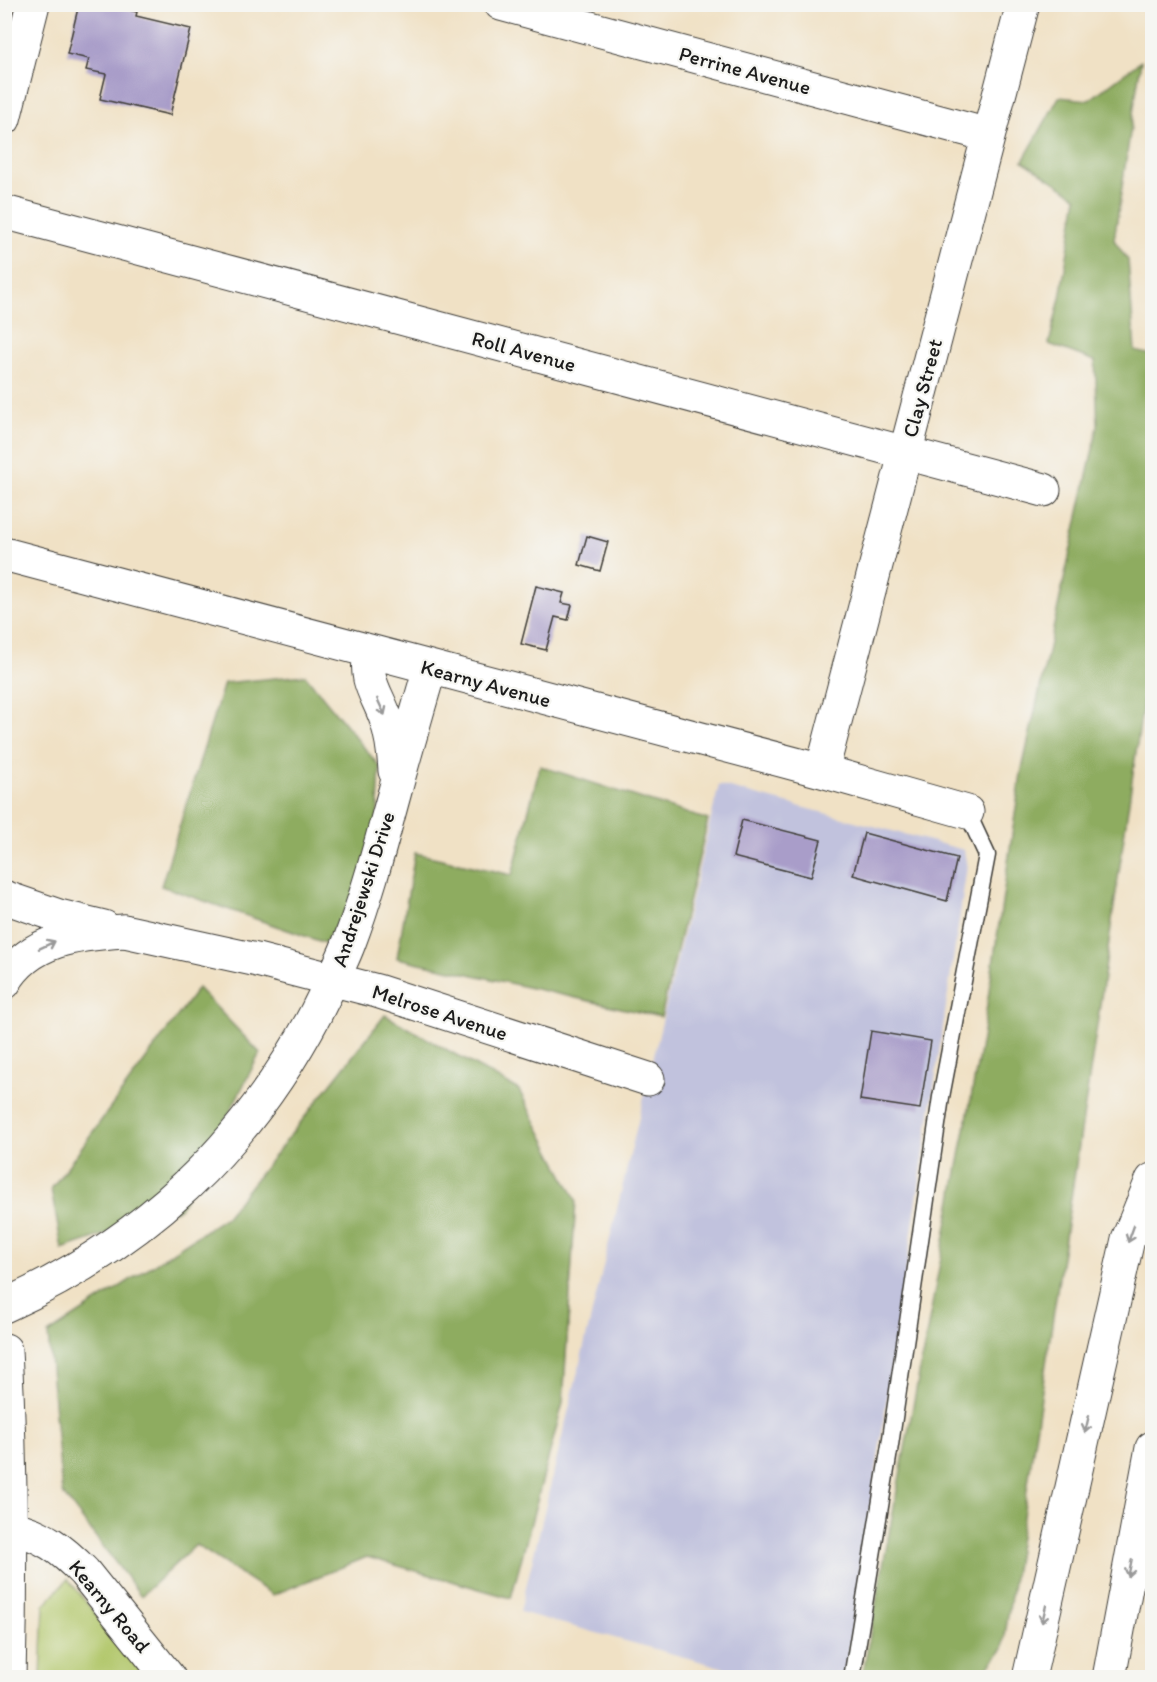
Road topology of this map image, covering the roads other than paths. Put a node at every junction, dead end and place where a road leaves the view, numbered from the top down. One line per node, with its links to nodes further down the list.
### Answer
1 (33, 4): 4 (main road)
2 (501, 4): 5 (main road, Perrine Avenue)
3 (1023, 4): 5 (main road, Clay Street)
4 (4, 119)
5 (988, 135): 7 (main road, Clay Street)
6 (4, 212): 7 (main road, Roll Avenue)
7 (905, 453): 8 (main road, Roll Avenue); 12 (main road, Clay Street)
8 (1044, 490)
9 (4, 554): 10 (main road, Kearny Avenue)
10 (370, 652): 11 (main road, Kearny Avenue); 13 (main road, Andrejewski Drive, one-way to 13)
11 (430, 668): 12 (main road, Kearny Avenue); 13 (main road, Andrejewski Drive)
12 (822, 771): 14 (main road, Kearny Avenue)
13 (394, 792): 17 (main road, Andrejewski Drive)
14 (967, 812): 27 (lane)
15 (4, 897): 16 (main road, Melrose Avenue)
16 (124, 931): 17 (main road, Melrose Avenue); 18 (main road, one-way to 16)
17 (333, 979): 19 (main road, Melrose Avenue); 21 (main road, Andrejewski Drive)
18 (4, 983)
19 (648, 1079)
20 (1152, 1180): 28 (main road, one-way to 28)
21 (4, 1306)
22 (5, 1350): 24 (main road)
23 (1152, 1448): 29 (main road, one-way to 29)
24 (12, 1528): 25 (main road); 26 (main road, Kearny Road)
25 (9, 1677)
26 (169, 1677)
27 (852, 1677)
28 (1029, 1677)
29 (1109, 1677)

